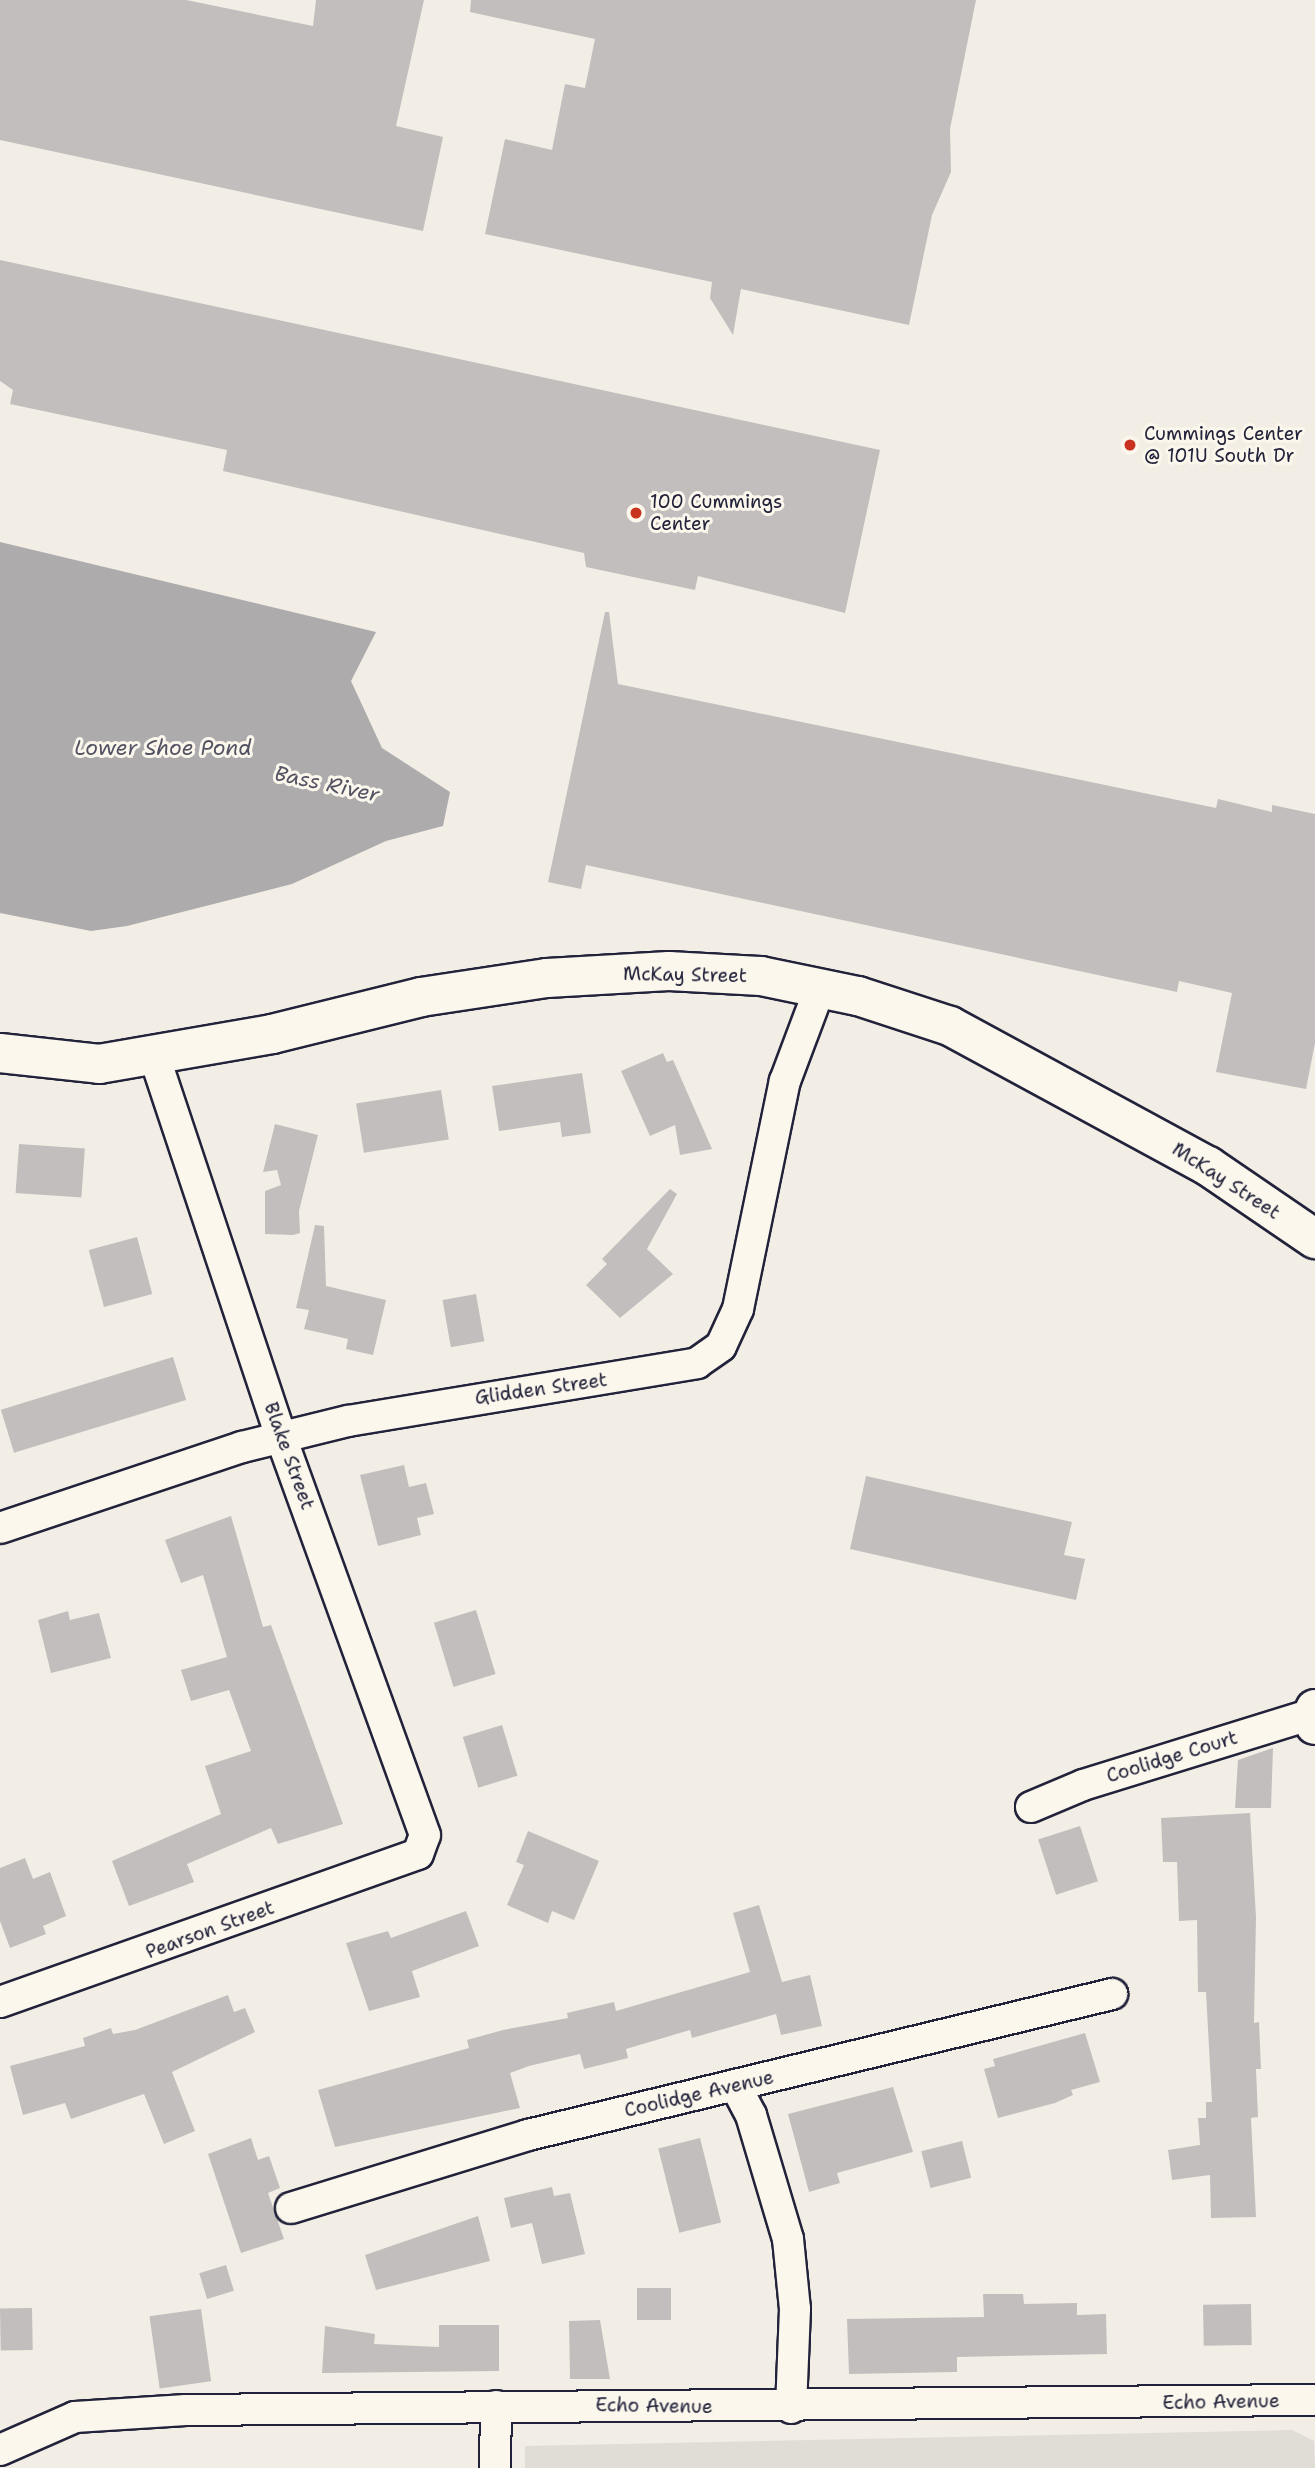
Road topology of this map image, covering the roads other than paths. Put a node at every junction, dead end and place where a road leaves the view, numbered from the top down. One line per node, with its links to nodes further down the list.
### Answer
1 (820, 988): 3 (main road, McKay Street); 4 (main road, McKay Street); 5 (street, Glidden Street)
2 (0, 1053): 3 (main road, McKay Street)
3 (154, 1055): 5 (street, Blake Street)
4 (1315, 1239)
5 (281, 1437): 6 (street, Glidden Street); 10 (street, Blake Street)
6 (0, 1528)
7 (1315, 1711): 8 (main road); 9 (street, Coolidge Court)
8 (1315, 1725)
9 (1031, 1807)
10 (418, 1854): 12 (street, Pearson Street)
11 (1112, 1994): 13 (street, Coolidge Avenue)
12 (0, 2003)
13 (735, 2085): 14 (street, Coolidge Avenue); 17 (street)
14 (291, 2208)
15 (1315, 2400): 17 (street, Echo Avenue)
16 (496, 2406): 17 (street, Echo Avenue); 18 (street, Echo Avenue); 19 (street)
17 (790, 2408)
18 (0, 2450)
19 (495, 2468)

